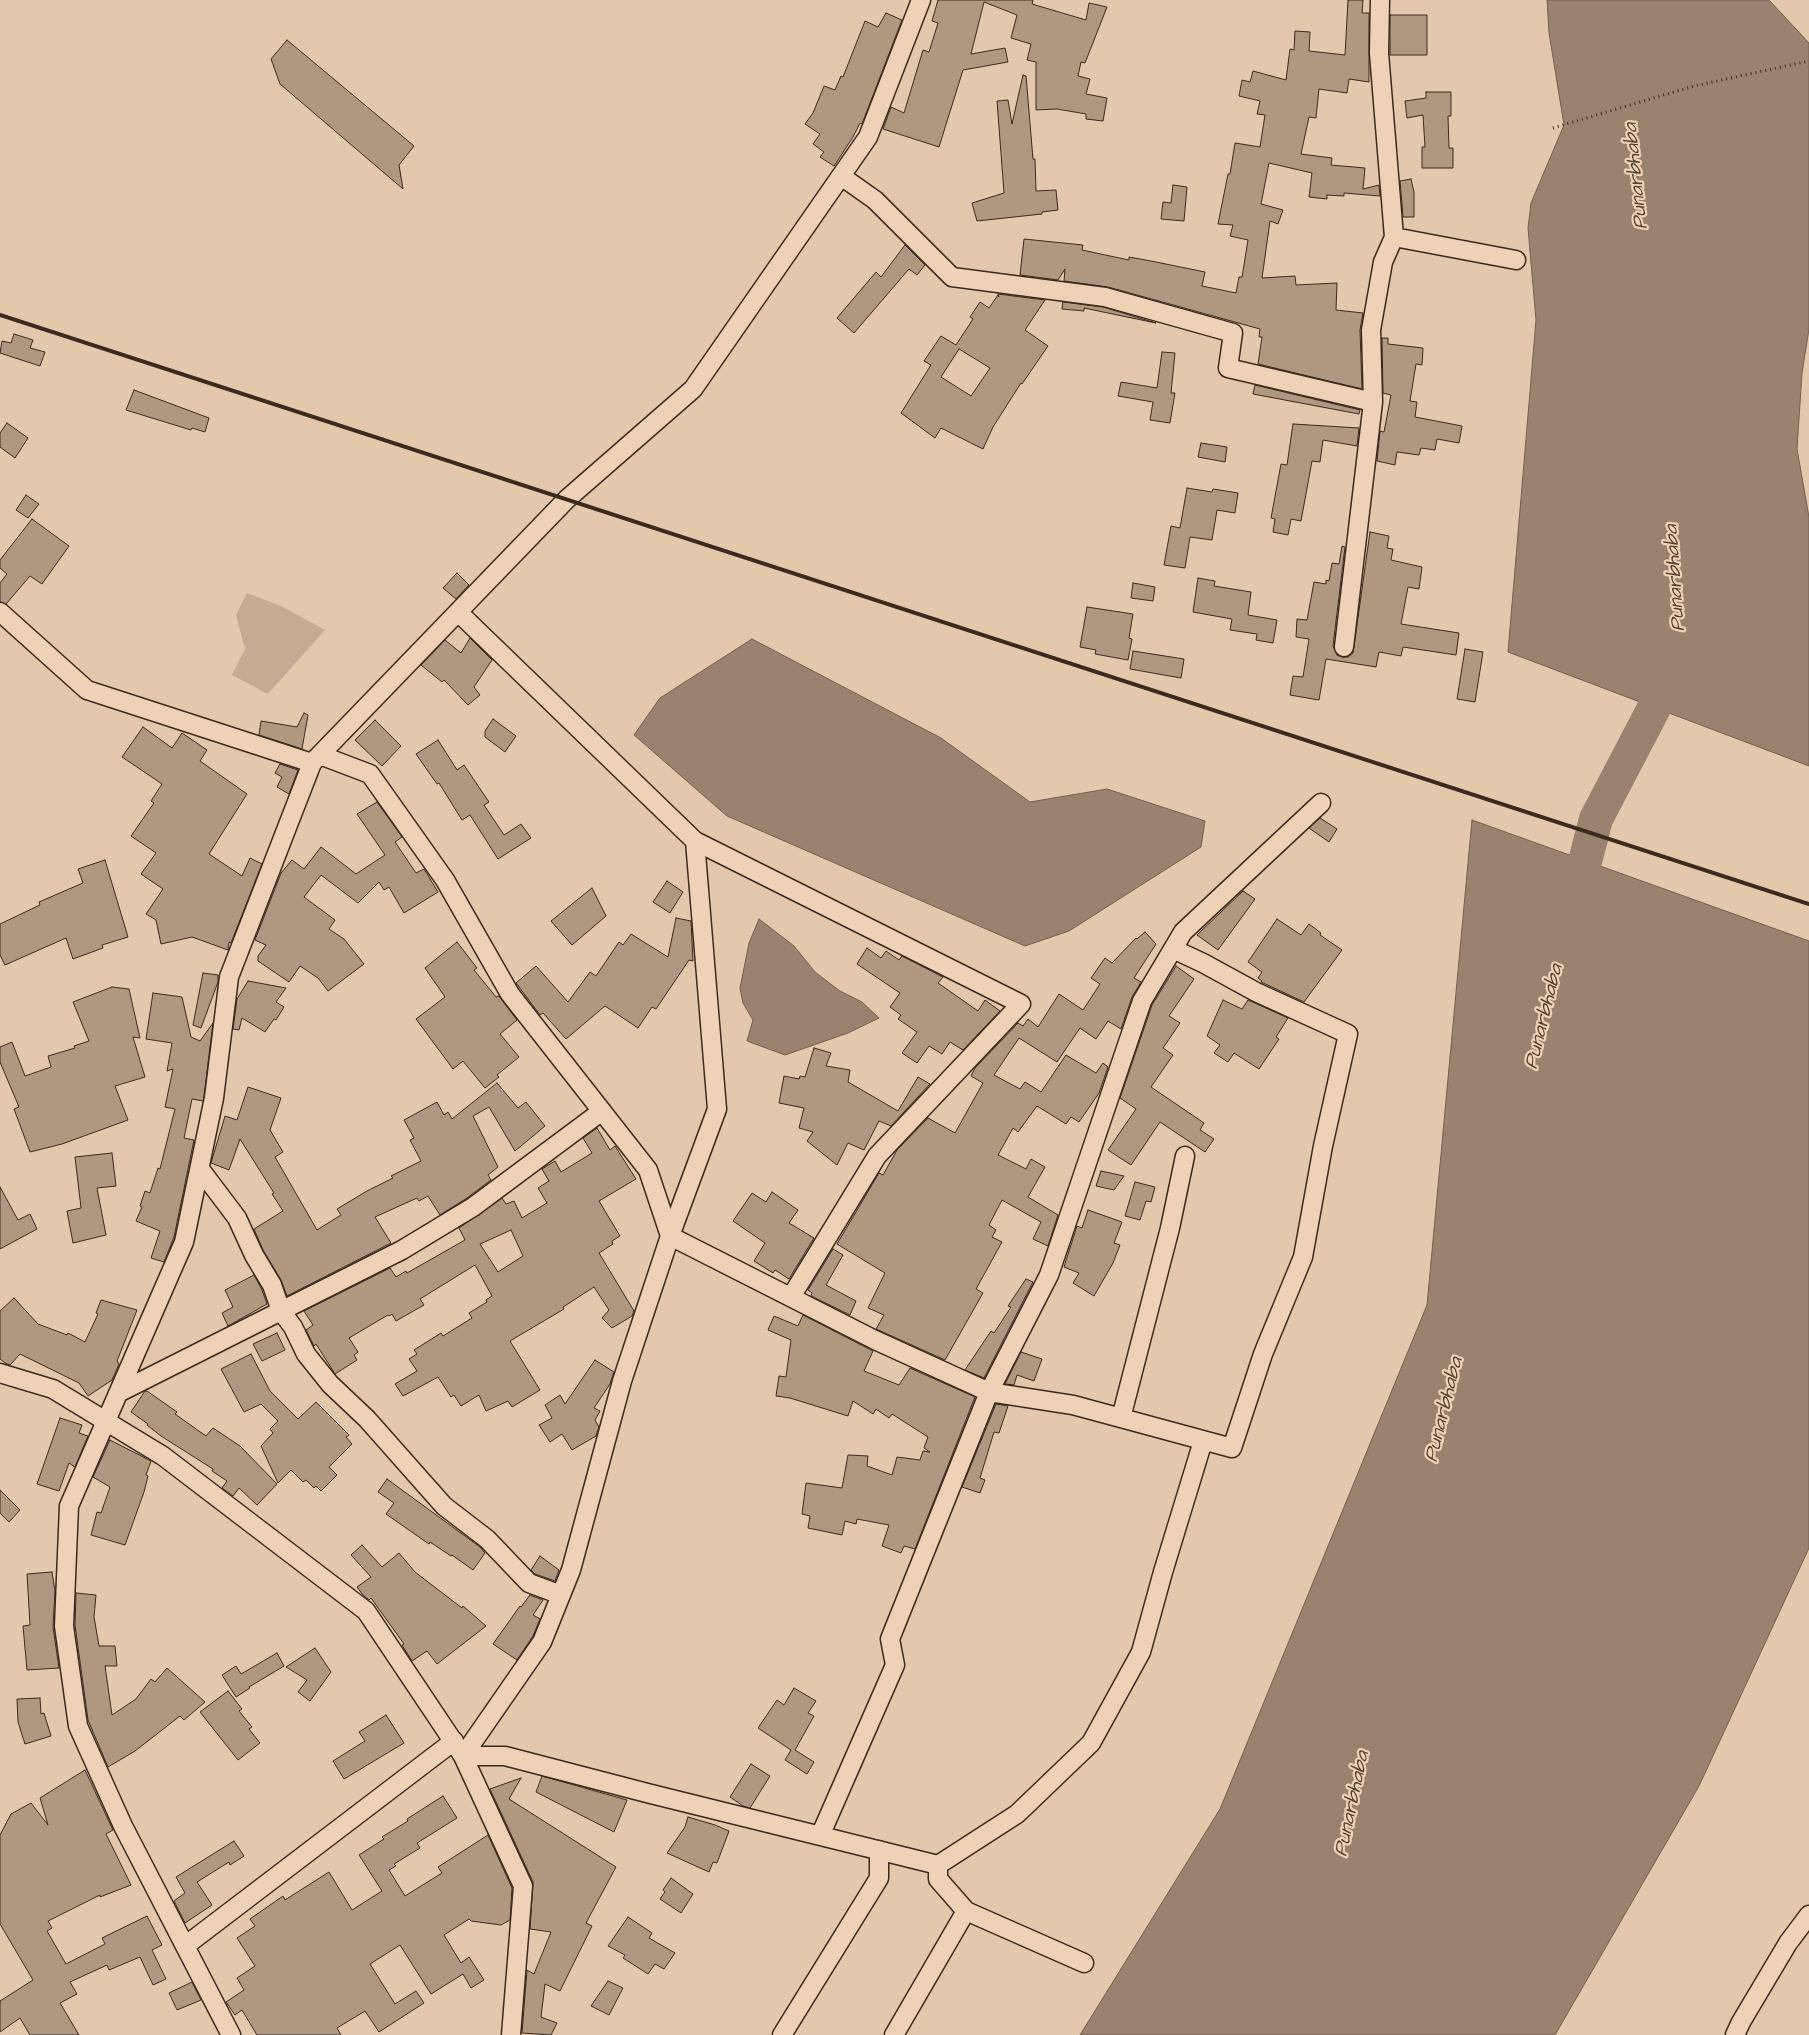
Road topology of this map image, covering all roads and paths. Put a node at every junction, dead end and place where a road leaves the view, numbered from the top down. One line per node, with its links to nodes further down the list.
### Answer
1 (921, 0): 5 (street)
2 (1380, 0): 6 (street)
3 (1809, 61): 4 (path)
4 (1553, 128)
5 (841, 176): 8 (street); 10 (street)
6 (1394, 236): 7 (street); 8 (street)
7 (1516, 260)
8 (1372, 402): 11 (street)
9 (0, 612): 12 (street)
10 (458, 612): 12 (street); 14 (street)
11 (1344, 646)
12 (316, 759): 16 (street); 18 (street)
13 (1322, 803): 15 (street)
14 (695, 841): 19 (street); 20 (street)
15 (1173, 949): 24 (street); 27 (street)
16 (602, 1111): 19 (street); 21 (street)
17 (1185, 1156): 25 (street)
18 (200, 1169): 21 (street); 23 (street)
19 (670, 1236): 20 (street); 28 (street)
20 (790, 1297): 24 (street)
21 (281, 1310): 23 (street); 28 (street)
22 (0, 1373): 26 (street)
23 (120, 1392): 26 (street)
24 (989, 1392): 25 (street); 30 (street)
25 (1121, 1418): 27 (street)
26 (105, 1421): 29 (street); 35 (street)
27 (1204, 1441): 32 (street)
28 (561, 1595): 29 (street)
29 (458, 1748): 30 (street); 35 (street); 38 (street)
30 (820, 1836): 31 (street)
31 (879, 1850): 32 (street); 39 (street)
32 (938, 1865): 33 (street)
33 (966, 1911): 36 (street); 40 (street)
34 (1809, 1915): 41 (street)
35 (185, 1946): 37 (street)
36 (1084, 1963)
37 (231, 2035)
38 (511, 2035)
39 (782, 2035)
40 (894, 2035)
41 (1735, 2035)

